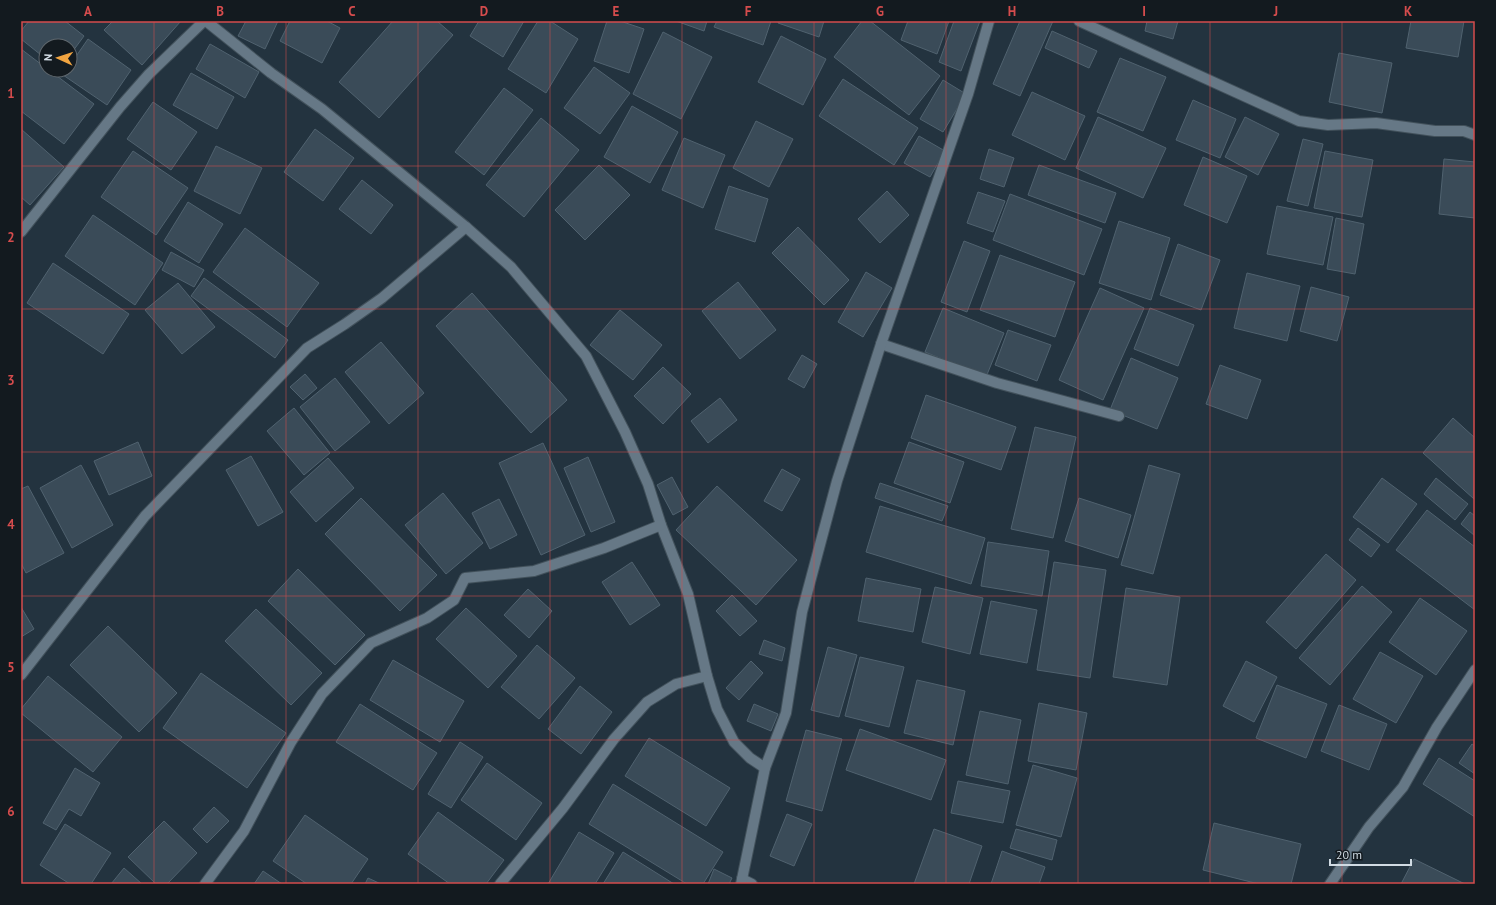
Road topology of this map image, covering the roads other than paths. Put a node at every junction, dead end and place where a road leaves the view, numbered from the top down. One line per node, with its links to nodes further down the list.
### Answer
1 (205, 21): 5 (street); 6 (street)
2 (989, 21): 7 (street)
3 (1079, 21): 4 (street)
4 (1475, 135)
5 (466, 227): 9 (street); 11 (street)
6 (21, 232)
7 (880, 344): 8 (street); 13 (street)
8 (1119, 416)
9 (660, 525): 12 (street); 15 (street)
10 (1475, 670): 18 (street)
11 (21, 675)
12 (706, 676): 13 (street); 16 (street)
13 (765, 768): 14 (street)
14 (741, 882): 17 (street)
15 (205, 884)
16 (500, 884)
17 (752, 884)
18 (1330, 884)

